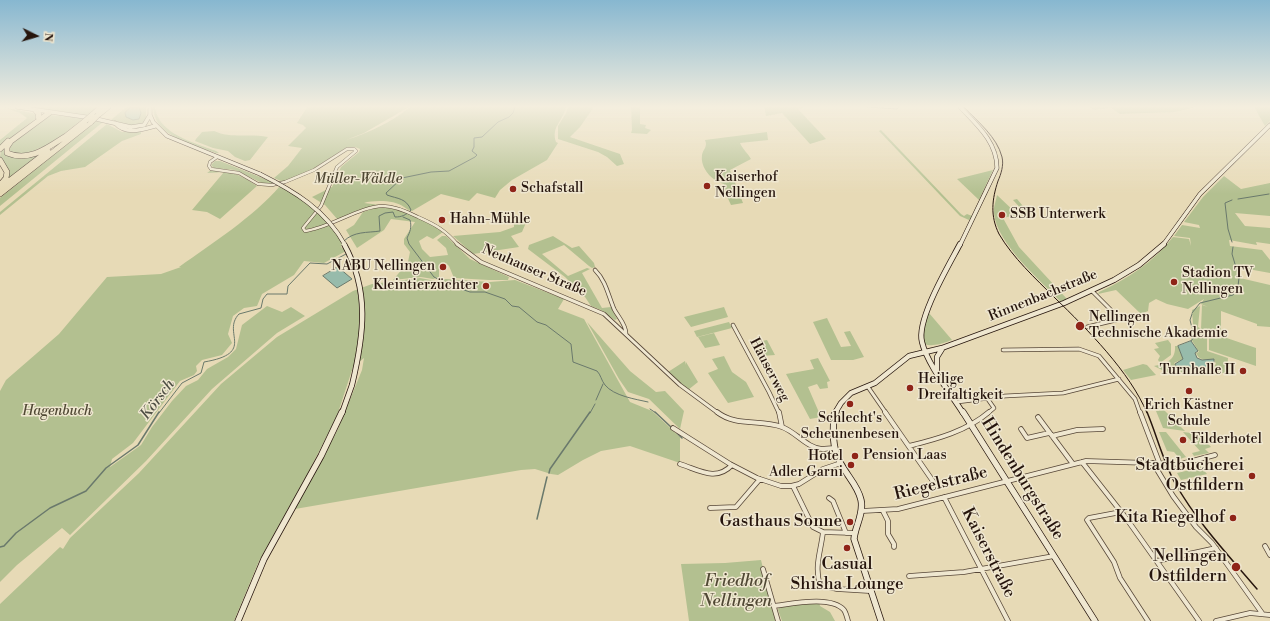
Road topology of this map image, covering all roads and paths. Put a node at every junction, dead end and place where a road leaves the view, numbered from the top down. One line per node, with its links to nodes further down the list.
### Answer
1 (13, 136): 9 (highway)
2 (18, 136): 3 (highway)
3 (66, 136)
4 (66, 136): 12 (highway)
5 (73, 136): 13 (highway, bridge)
6 (169, 136): 10 (main road)
7 (984, 136): 21 (main road, Hindenburgstraße)
8 (1259, 136): 15 (main road, Rinnenbachstraße)
9 (0, 150)
10 (217, 157): 18 (street, Neuhauser Straße); 70 (main road, bridge)
11 (0, 160): 12 (highway)
12 (0, 187)
13 (0, 194)
14 (594, 270): 18 (street)
15 (1092, 291): 17 (street); 19 (main road, Rinnenbachstraße)
16 (733, 325): 29 (street, Häuserweg)
17 (1087, 328)
18 (626, 334): 29 (street, Neuhauser Straße)
19 (942, 348): 21 (main road, Rinnenbachstraße); 22 (main road)
20 (1003, 350): 23 (street)
21 (925, 352): 22 (main road, Hindenburgstraße); 24 (main road, Rinnenbachstraße)
22 (938, 373): 26 (main road, Hindenburgstraße)
23 (1119, 379): 25 (street); 39 (street)
24 (868, 387): 34 (street); 35 (main road, Rinnenbachstraße)
25 (987, 398): 26 (street); 28 (street)
26 (958, 402): 28 (main road, Hindenburgstraße)
27 (1038, 417): 33 (street)
28 (971, 424): 34 (street); 45 (main road, Hindenburgstraße)
29 (782, 427): 35 (street, Neuhauser Straße)
30 (673, 428): 43 (street)
31 (1021, 429): 33 (street)
32 (1103, 429): 33 (street)
33 (1050, 434): 42 (street)
34 (909, 446): 47 (street)
35 (834, 448): 40 (main road, Rinnenbachstraße)
36 (1215, 455): 39 (street, Riegelstraße)
37 (1082, 462): 38 (street, Riegelstraße); 42 (street, Riegelstraße); 53 (street)
38 (1153, 462): 39 (street, Riegelstraße); 59 (street)
39 (1159, 462)
40 (841, 463): 46 (street); 51 (main road, Rinnenbachstraße)
41 (680, 464): 43 (street)
42 (1073, 464): 45 (street, Riegelstraße)
43 (732, 465): 44 (street)
44 (760, 479): 46 (street); 50 (street)
45 (1007, 480): 48 (street, Riegelstraße); 61 (main road, Hindenburgstraße)
46 (793, 486): 54 (street)
47 (937, 487)
48 (944, 497): 52 (street, Riegelstraße); 64 (street, Kaiserstraße)
49 (829, 498): 55 (street)
50 (710, 508)
51 (862, 511): 52 (street, Riegelstraße); 56 (main road)
52 (882, 511): 58 (street, Riegelstraße)
53 (1121, 512): 62 (street); 76 (street)
54 (823, 532): 55 (street); 66 (street)
55 (846, 533): 56 (street)
56 (854, 534): 66 (main road)
57 (1265, 546): 60 (street)
58 (894, 548)
59 (1216, 548): 62 (street); 68 (street)
60 (1270, 555)
61 (1054, 556): 64 (street); 75 (main road, Hindenburgstraße)
62 (1156, 561): 77 (street)
63 (763, 569): 67 (street)
64 (982, 569): 65 (street); 74 (street, Kaiserstraße)
65 (909, 576)
66 (870, 591): 73 (main road)
67 (774, 606): 71 (street); 72 (street)
68 (1262, 613): 69 (street); 78 (street)
69 (1270, 615)
70 (238, 621)
71 (778, 621)
72 (848, 621)
73 (881, 621)
74 (1008, 621)
75 (1095, 621)
76 (1148, 621)
77 (1199, 621)
78 (1216, 621)

